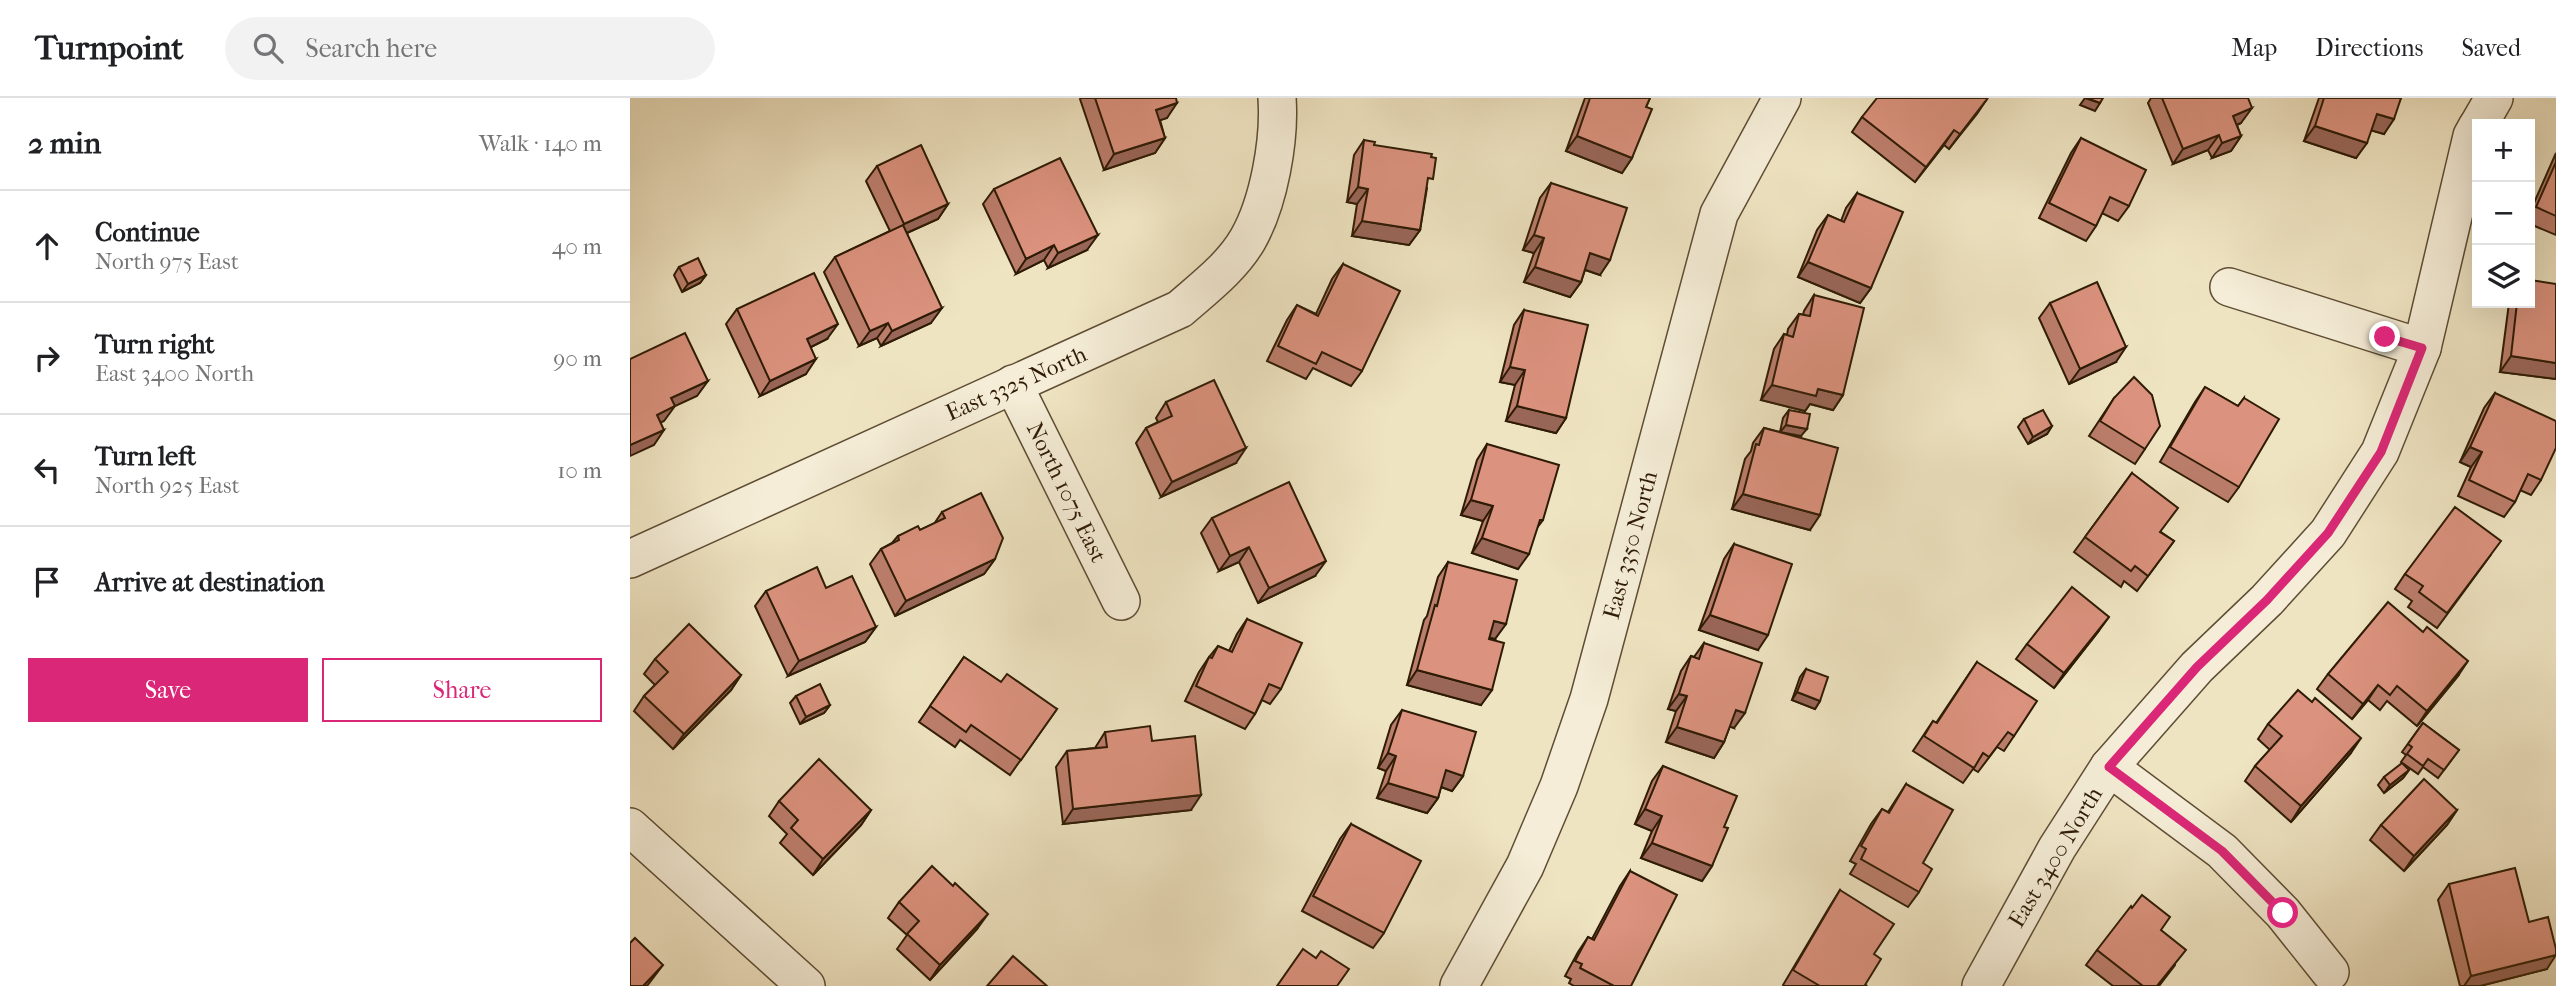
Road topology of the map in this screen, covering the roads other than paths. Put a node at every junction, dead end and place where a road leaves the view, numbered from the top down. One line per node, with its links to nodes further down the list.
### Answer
1 (1277, 98): 8 (street, East 3325 North)
2 (1782, 98): 15 (street, East 3350 North)
3 (2494, 98): 4 (street, East 3400 North)
4 (2482, 119)
5 (2472, 136): 7 (street, East 3400 North)
6 (2229, 287): 7 (street)
7 (2422, 348): 11 (street, East 3400 North)
8 (1013, 384): 9 (street, East 3325 North); 10 (street, North 1075 East)
9 (630, 559)
10 (1121, 600)
11 (2109, 767): 13 (street); 16 (street, East 3400 North)
12 (630, 827): 14 (street)
13 (2330, 972)
14 (806, 986)
15 (1459, 986)
16 (1981, 986)

